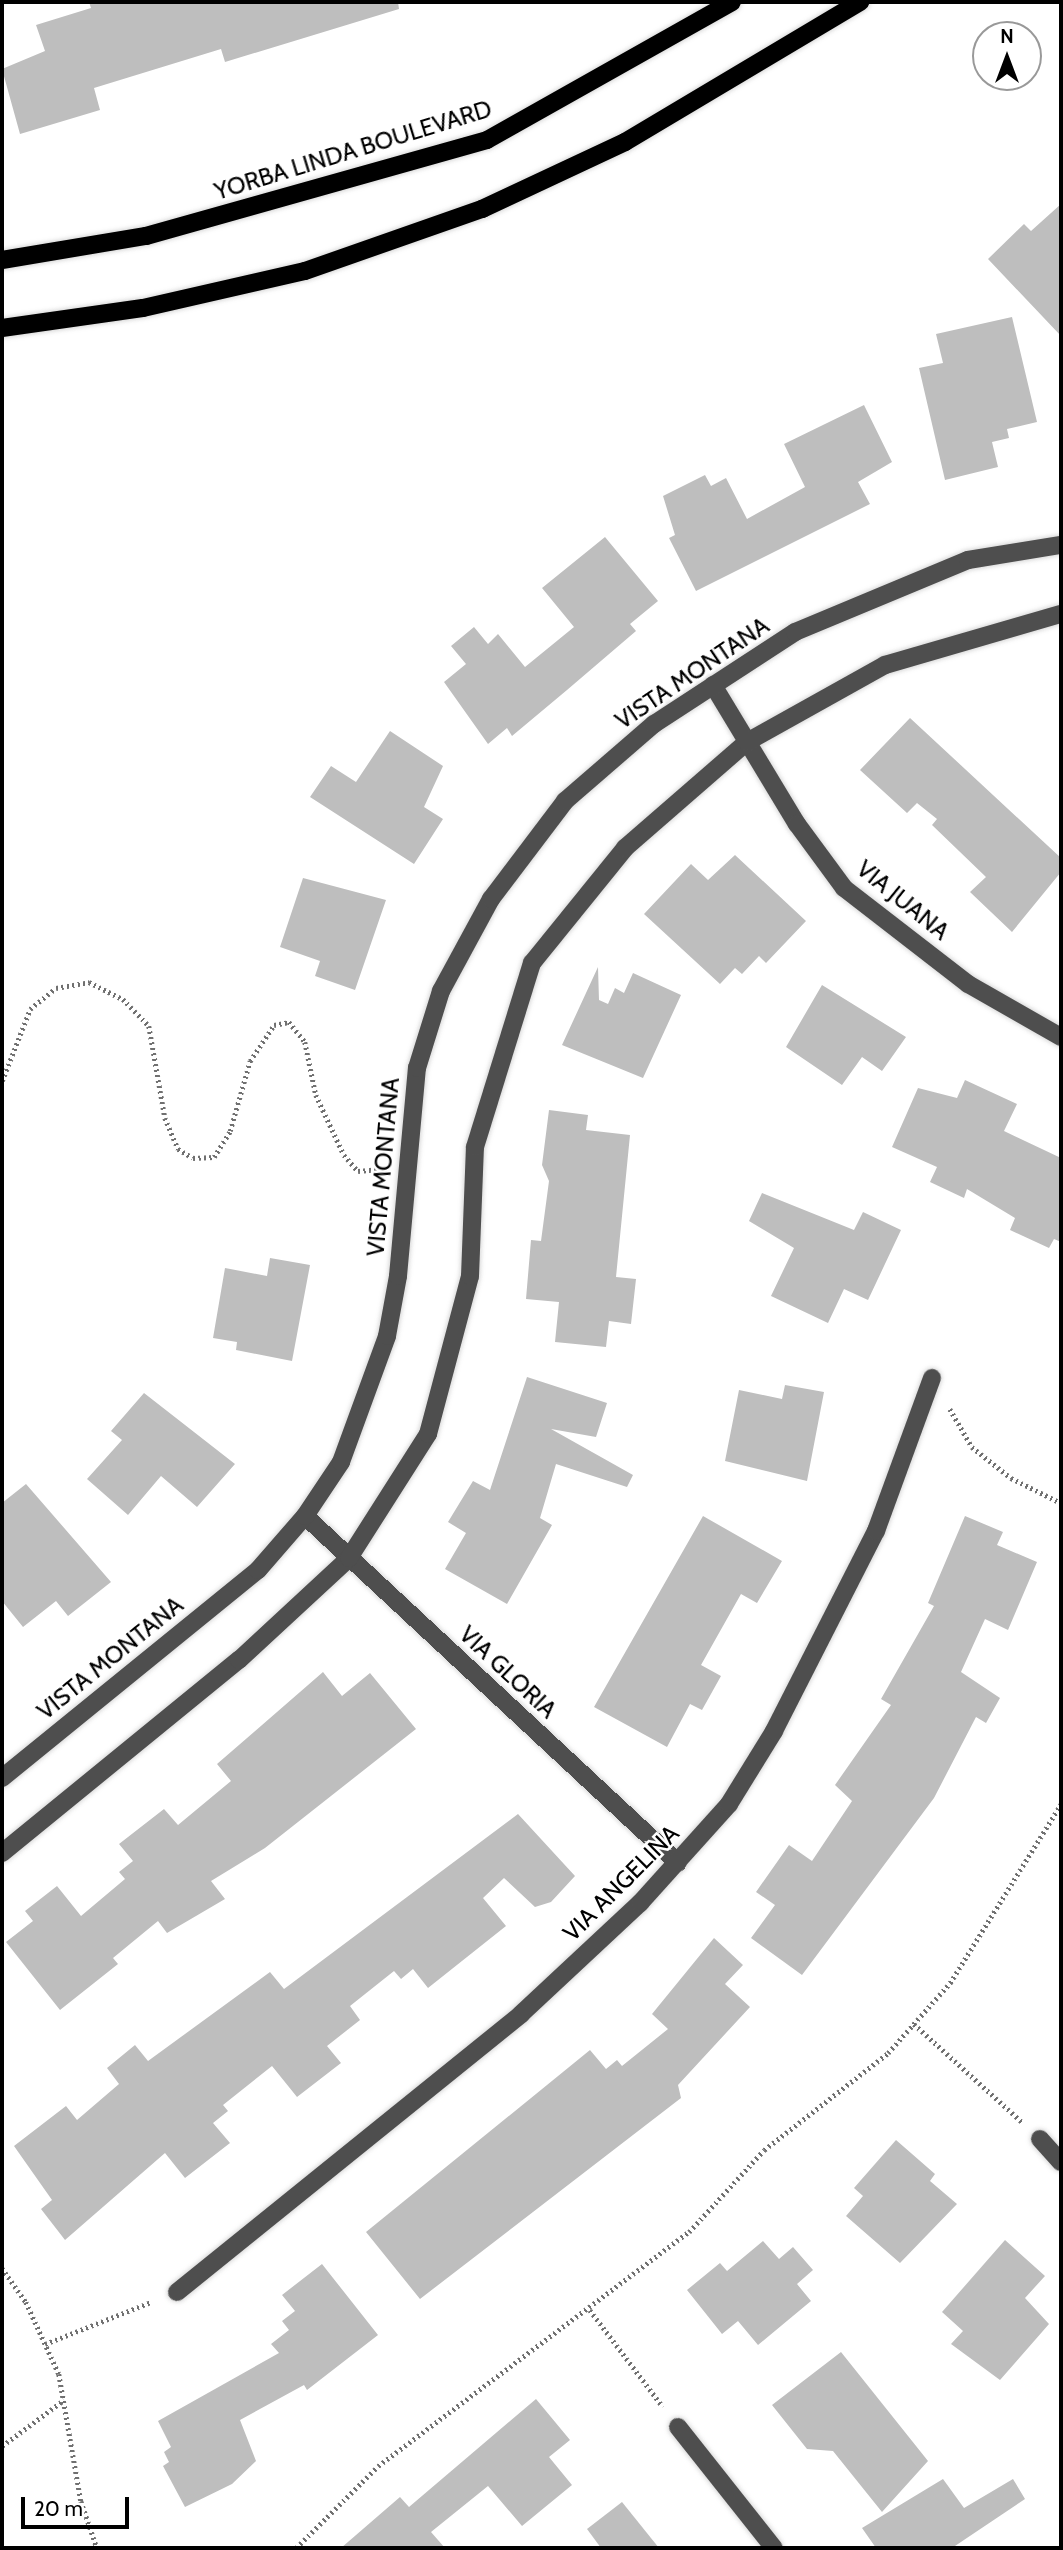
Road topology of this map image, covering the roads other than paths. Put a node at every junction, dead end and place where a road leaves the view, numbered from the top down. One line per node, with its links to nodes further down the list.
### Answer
1 (732, 2): 3 (main road, YORBA LINDA BOULEVARD)
2 (860, 2): 4 (main road)
3 (2, 260)
4 (2, 328)
5 (1061, 545): 7 (street, VISTA MONTANA)
6 (1061, 614): 8 (street)
7 (713, 685): 8 (street, VIA JUANA); 11 (street, VISTA MONTANA)
8 (747, 742): 9 (street, VIA JUANA); 12 (street)
9 (1061, 1037)
10 (932, 1378): 15 (street, VIA ANGELINA)
11 (305, 1516): 12 (street, VIA GLORIA); 13 (street, VISTA MONTANA)
12 (349, 1558): 14 (street); 15 (street, VIA GLORIA)
13 (2, 1778)
14 (2, 1853)
15 (678, 1863): 18 (street, VIA ANGELINA)
16 (1040, 2139): 17 (street)
17 (1061, 2162)
18 (177, 2292)
19 (678, 2427): 20 (street)
20 (774, 2548)

